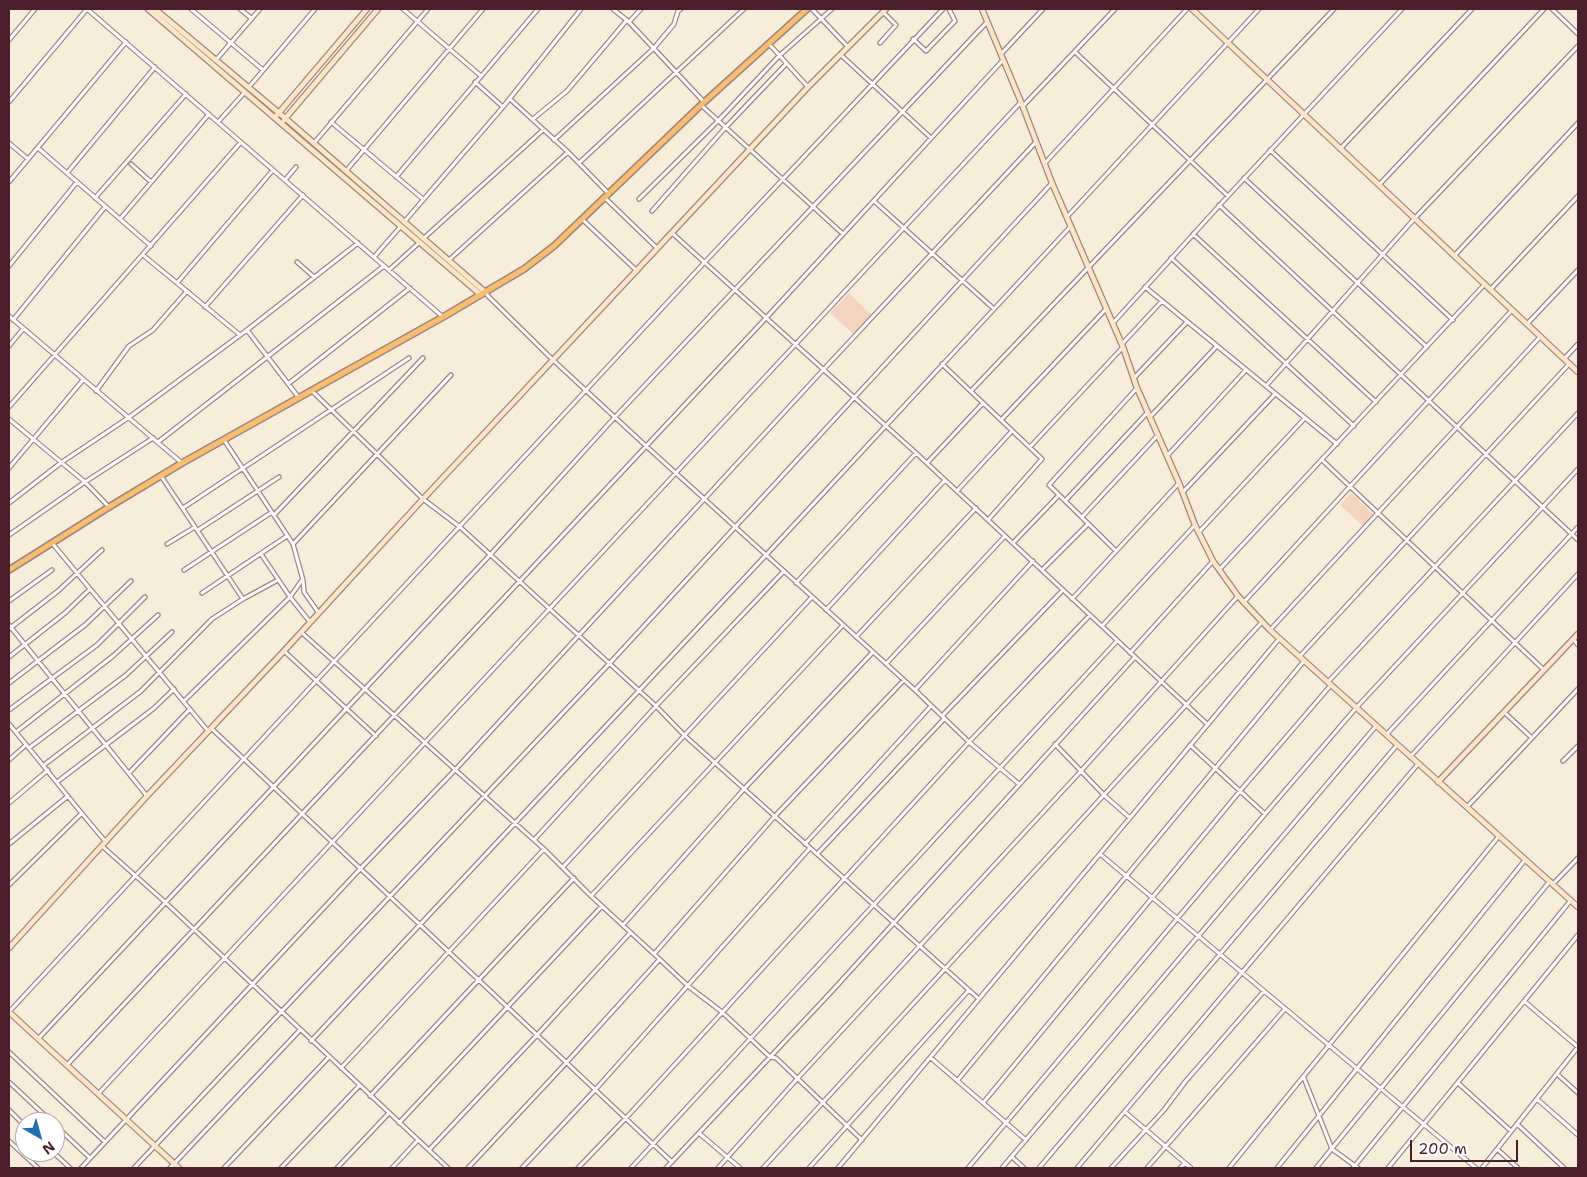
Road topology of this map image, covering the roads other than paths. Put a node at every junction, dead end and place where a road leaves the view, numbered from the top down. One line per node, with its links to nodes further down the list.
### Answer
1 (35, 9): 44 (street)
2 (87, 9): 45 (street); 73 (street)
3 (148, 9): 70 (street)
4 (155, 9): 58 (street)
5 (191, 9): 46 (street)
6 (240, 9): 37 (street)
7 (260, 9): 37 (street)
8 (316, 9): 62 (street)
9 (367, 9): 78 (street)
10 (378, 9): 82 (street)
11 (403, 9): 39 (street)
12 (428, 9): 39 (street)
13 (483, 9): 53 (street)
14 (538, 9): 64 (street)
15 (581, 9): 72 (street)
16 (613, 9): 40 (street)
17 (641, 9): 40 (street)
18 (744, 9): 63 (street)
19 (807, 9): 48 (main road)
20 (812, 9): 38 (street)
21 (832, 9): 38 (street)
22 (943, 9): 43 (street)
23 (949, 9): 43 (street)
24 (982, 9): 41 (street)
25 (1043, 9): 55 (street)
26 (1115, 9): 54 (street)
27 (1187, 9): 69 (street)
28 (1192, 9): 47 (street)
29 (1259, 9): 47 (street)
30 (1334, 9): 65 (street)
31 (1402, 9): 79 (street)
32 (1472, 9): 99 (street)
33 (1544, 9): 121 (street)
34 (1552, 9): 42 (street)
35 (678, 10): 51 (street)
36 (884, 10): 49 (street); 52 (street)
37 (251, 18): 46 (street)
38 (821, 19): 52 (street); 57 (street)
39 (417, 21): 53 (street); 86 (street)
40 (628, 21): 51 (street); 83 (street)
41 (987, 22): 55 (street); 77 (street)
42 (1578, 34)
43 (913, 39): 67 (street)
44 (9, 40)
45 (126, 42): 61 (street); 98 (street)
46 (231, 42): 58 (street); 62 (street)
47 (1228, 42): 65 (street); 89 (street)
48 (768, 43): 57 (street); 74 (main road)
49 (880, 43)
50 (1578, 46): 136 (street)
51 (654, 48): 63 (street); 93 (street)
52 (848, 48): 56 (street)
53 (450, 49): 64 (street); 102 (street)
54 (1075, 52): 69 (street); 75 (street)
55 (1000, 54): 59 (street)
56 (841, 55): 67 (street); 68 (street)
57 (780, 56): 60 (street); 84 (street)
58 (216, 60): 70 (street)
59 (1003, 60): 75 (street); 92 (street)
60 (786, 64): 68 (street); 90 (street)
61 (155, 67): 71 (street); 112 (street)
62 (263, 70): 70 (street)
63 (677, 73): 74 (street); 106 (street)
64 (481, 76): 66 (street)
65 (1267, 79): 79 (street); 105 (street)
66 (475, 82): 76 (street); 113 (street)
67 (872, 83): 77 (street); 115 (street)
68 (808, 87): 100 (street)
69 (1114, 88): 89 (street); 107 (street)
70 (247, 89): 78 (street); 81 (street); 85 (street)
71 (186, 94): 80 (street); 126 (street)
72 (510, 99): 76 (street); 83 (street)
73 (9, 102)
74 (703, 104): 84 (street); 123 (main road)
75 (1022, 104): 95 (street); 141 (street)
76 (504, 107): 127 (street)
77 (902, 111): 92 (street); 132 (street)
78 (278, 113): 81 (street); 82 (street)
79 (1304, 113): 99 (street); 101 (street)
80 (209, 114): 85 (street); 119 (street)
81 (275, 117): 87 (street)
82 (285, 118): 87 (street); 97 (street)
83 (533, 119): 91 (street)
84 (718, 120): 90 (street); 128 (street)
85 (218, 122): 94 (street)
86 (332, 122): 97 (street); 102 (street)
87 (281, 123): 139 (street)
88 (1578, 123): 153 (street)
89 (1152, 124): 105 (street); 134 (street)
90 (725, 128): 100 (street); 133 (street)
91 (544, 130): 93 (street); 145 (street)
92 (932, 138): 129 (street)
93 (554, 140): 103 (street)
94 (242, 142): 110 (street); 148 (street)
95 (1036, 142): 107 (street); 150 (street)
96 (9, 143): 104 (street)
97 (314, 143): 111 (street)
98 (38, 148): 104 (street); 112 (street)
99 (1341, 148): 121 (street)
100 (750, 150): 115 (street); 142 (street)
101 (1270, 150): 114 (street); 151 (street)
102 (365, 151): 111 (street); 113 (street)
103 (568, 152): 106 (street); 156 (street)
104 (28, 159): 117 (street)
105 (1190, 161): 124 (street); 161 (street)
106 (579, 163): 123 (street)
107 (1045, 163): 120 (street)
108 (131, 164): 119 (street)
109 (296, 167): 116 (street)
110 (273, 170): 116 (street); 167 (street)
111 (346, 171): 138 (street)
112 (67, 173): 118 (street)
113 (396, 177): 127 (street)
114 (1244, 178): 124 (street); 168 (street)
115 (783, 179): 132 (street); 158 (street)
116 (285, 180): 122 (street)
117 (9, 182)
118 (77, 182): 126 (street); 159 (street)
119 (151, 182): 137 (street)
120 (1052, 183): 134 (street); 166 (street)
121 (1379, 184): 136 (street)
122 (303, 195): 147 (street); 177 (street)
123 (606, 195): 135 (main road); 149 (street)
124 (1228, 196): 130 (street)
125 (1578, 196): 173 (street)
126 (95, 198): 131 (street)
127 (423, 199): 138 (street)
128 (639, 199)
129 (874, 201): 141 (street); 143 (street)
130 (1219, 205): 144 (street); 181 (street)
131 (105, 206): 137 (street); 185 (street)
132 (813, 206): 143 (street); 172 (street)
133 (652, 211)
134 (1067, 217): 140 (street)
135 (582, 218): 164 (street); 175 (main road)
136 (1415, 218): 151 (street); 153 (street)
137 (120, 219): 148 (street)
138 (405, 222): 145 (street)
139 (401, 226): 146 (street); 154 (street)
140 (1071, 226): 161 (street); 178 (street)
141 (903, 228): 150 (street); 195 (street)
142 (672, 233): 149 (street); 158 (street)
143 (843, 234): 184 (street)
144 (1194, 234): 155 (street); 194 (street)
145 (424, 238): 156 (street)
146 (420, 242): 162 (street); 175 (street)
147 (358, 243): 154 (street); 165 (street)
148 (151, 246): 152 (street)
149 (658, 248): 164 (street)
150 (931, 254): 166 (street); 210 (street)
151 (1382, 254): 168 (street); 186 (street)
152 (143, 255): 167 (street); 201 (street)
153 (1454, 256): 169 (street)
154 (374, 257): 160 (street)
155 (1171, 258): 170 (street); 208 (street)
156 (449, 260): 175 (street)
157 (297, 262): 165 (street)
158 (704, 263): 172 (street); 222 (street)
159 (9, 266)
160 (384, 266): 162 (street); 202 (street)
161 (1088, 268): 179 (street); 223 (street)
162 (389, 270): 171 (street)
163 (1578, 270): 189 (street)
164 (637, 272): 206 (street)
165 (314, 278): 191 (street)
166 (963, 281): 178 (street); 226 (street)
167 (176, 282): 174 (street)
168 (1357, 282): 181 (street); 200 (street)
169 (1484, 285): 173 (street); 186 (street)
170 (1145, 287): 176 (street); 188 (street)
171 (410, 288): 183 (street); 217 (street)
172 (735, 290): 184 (street); 234 (street)
173 (1490, 290): 180 (street)
174 (187, 292): 177 (street); 220 (street)
175 (483, 293): 183 (main road); 206 (street)
176 (1162, 301): 187 (street); 197 (street)
177 (206, 307): 192 (street)
178 (994, 309): 207 (street)
179 (1106, 309): 188 (street); 239 (street)
180 (1512, 310): 189 (street); 227 (street)
181 (1332, 311): 194 (street); 214 (street)
182 (9, 316): 185 (street)
183 (443, 317): 221 (main road)
184 (766, 318): 195 (street); 251 (street)
185 (14, 320): 190 (street)
186 (1453, 320): 200 (street)
187 (1187, 322): 199 (street); 215 (street)
188 (1112, 323): 197 (street)
189 (1527, 324): 193 (street)
190 (23, 328): 198 (street); 201 (street)
191 (247, 330): 192 (street); 202 (street)
192 (240, 335): 236 (street)
193 (1540, 337): 205 (street); 242 (street)
194 (1308, 339): 208 (street); 228 (street)
195 (795, 344): 210 (street); 264 (street)
196 (1578, 344): 205 (street)
197 (1122, 345): 215 (street); 252 (street)
198 (9, 346)
199 (1217, 346): 211 (street); 235 (street)
200 (1427, 347): 214 (street)
201 (54, 356): 216 (street); 230 (street)
202 (267, 356): 217 (street); 249 (street)
203 (409, 358): 231 (street)
204 (423, 358): 244 (street)
205 (1564, 359): 209 (street)
206 (553, 360): 222 (street); 276 (street)
207 (942, 364): 223 (street); 240 (street)
208 (1286, 364): 218 (street); 241 (street)
209 (1569, 364): 212 (street); 255 (street)
210 (823, 370): 226 (street); 277 (street)
211 (1246, 370): 218 (street); 256 (street)
212 (1578, 372)
213 (452, 375): 254 (street)
214 (1401, 375): 227 (street); 228 (street)
215 (1134, 378): 219 (street)
216 (83, 380): 220 (street); 246 (street)
217 (288, 384): 225 (street)
218 (1266, 386): 224 (street)
219 (1137, 388): 232 (street); 275 (street)
220 (96, 390): 236 (street)
221 (311, 391): 225 (main road); 231 (street)
222 (586, 391): 234 (street); 290 (street)
223 (971, 392): 229 (street)
224 (1275, 394): 237 (street); 274 (street)
225 (299, 398): 248 (main road)
226 (855, 398): 240 (street); 291 (street)
227 (1430, 401): 242 (street); 271 (street)
228 (1376, 402): 241 (street)
229 (983, 403): 239 (street); 260 (street)
230 (9, 407)
231 (330, 410): 244 (street); 261 (street)
232 (1148, 412): 235 (street); 278 (street)
233 (1578, 414): 268 (street)
234 (615, 417): 251 (street); 309 (street)
235 (1150, 417): 245 (street)
236 (128, 418): 247 (street); 258 (street)
237 (1305, 418): 250 (street); 294 (street)
238 (9, 419): 246 (street)
239 (1001, 420): 243 (street)
240 (885, 426): 253 (street); 310 (street)
241 (1354, 426): 250 (street)
242 (1458, 428): 255 (street); 285 (street)
243 (1012, 431): 252 (street); 273 (street)
244 (352, 432): 254 (street); 284 (street)
245 (1158, 435): 256 (street); 286 (street)
246 (33, 438): 258 (street); 262 (street)
247 (154, 438): 249 (street); 269 (street)
248 (224, 439): 259 (main road); 261 (street)
249 (158, 442): 259 (street)
250 (1337, 444): 257 (street)
251 (646, 446): 264 (street); 326 (street)
252 (1030, 447): 287 (street)
253 (916, 452): 260 (street); 327 (street)
254 (376, 454): 276 (street); 304 (street)
255 (1486, 454): 268 (street); 299 (street)
256 (1167, 456): 270 (street)
257 (1322, 460): 271 (street); 318 (street)
258 (62, 462): 269 (street); 279 (street)
259 (182, 463): 265 (main road)
260 (927, 463): 267 (street)
261 (243, 467): 272 (street); 282 (street)
262 (9, 468)
263 (1578, 469): 281 (street)
264 (676, 474): 277 (street); 341 (street)
265 (161, 476): 280 (main road); 282 (street)
266 (279, 477): 272 (street)
267 (945, 480): 273 (street); 342 (street)
268 (1516, 481): 281 (street); 313 (street)
269 (85, 482): 280 (street); 296 (street)
270 (1179, 483): 274 (street); 306 (street)
271 (1350, 487): 285 (street); 339 (street)
272 (258, 491): 284 (street); 293 (street)
273 (957, 491): 283 (street)
274 (1182, 493): 289 (street)
275 (1059, 495): 278 (street); 302 (street)
276 (423, 499): 290 (street); 343 (street)
277 (705, 500): 291 (street); 357 (street)
278 (1065, 501): 286 (street)
279 (9, 503)
280 (109, 507): 301 (main road)
281 (1544, 507): 295 (street); 331 (street)
282 (182, 508): 293 (street)
283 (976, 508): 287 (street); 358 (street)
284 (273, 514): 297 (street); 307 (street)
285 (1378, 514): 299 (street); 353 (street)
286 (1082, 518): 288 (street)
287 (988, 520): 298 (street)
288 (1088, 524): 306 (street); 317 (street)
289 (1195, 525): 294 (street); 351 (street)
290 (460, 527): 309 (street); 375 (street)
291 (735, 527): 310 (street); 376 (street)
292 (1578, 527): 295 (street)
293 (197, 528): 303 (street); 307 (street)
294 (1198, 532): 312 (street)
295 (1572, 534): 300 (street); 346 (street)
296 (9, 535)
297 (287, 536): 304 (street); 308 (street)
298 (1005, 536): 302 (street); 377 (street)
299 (1407, 540): 313 (street); 370 (street)
300 (1578, 540)
301 (52, 543): 314 (main road); 320 (street)
302 (1013, 543): 311 (street)
303 (167, 544)
304 (293, 544): 324 (street)
305 (102, 550): 320 (street)
306 (1116, 551): 337 (street)
307 (212, 552): 316 (street); 322 (street)
308 (261, 554): 322 (street); 323 (street)
309 (490, 554): 326 (street); 386 (street)
310 (766, 555): 319 (street); 389 (street)
311 (1033, 561): 317 (street); 390 (street)
312 (1213, 561): 318 (street); 368 (street)
313 (1435, 567): 331 (street); 385 (street)
314 (9, 570)
315 (52, 570): 338 (street)
316 (184, 570)
317 (1042, 570): 329 (street)
318 (1219, 570): 332 (street)
319 (784, 571): 327 (street); 393 (street)
320 (77, 574): 328 (street); 352 (street)
321 (1578, 574): 363 (street)
322 (227, 575): 330 (street); 336 (street)
323 (278, 580): 333 (street); 336 (street)
324 (303, 580): 333 (street); 343 (street)
325 (131, 581): 340 (street)
326 (520, 582): 341 (street); 402 (street)
327 (796, 583): 334 (street)
328 (90, 589): 340 (street); 364 (street)
329 (1063, 590): 337 (street); 403 (street)
330 (202, 593)
331 (1463, 594): 346 (street); 398 (street)
332 (1238, 596): 339 (street); 383 (street)
333 (290, 597): 347 (street); 392 (street)
334 (812, 597): 342 (street); 410 (street)
335 (145, 598): 349 (street)
336 (243, 599): 379 (street)
337 (1072, 599): 345 (street)
338 (9, 601)
339 (1244, 602): 348 (street)
340 (104, 606): 349 (street); 373 (street)
341 (549, 609): 357 (street); 415 (street)
342 (826, 610): 350 (street)
343 (318, 612): 347 (street)
344 (158, 614): 361 (street)
345 (1090, 615): 351 (street); 414 (street)
346 (1492, 620): 363 (street); 411 (street)
347 (310, 622): 355 (street)
348 (1262, 622): 353 (street); 395 (street)
349 (119, 623): 361 (street); 380 (street)
350 (843, 625): 358 (street); 427 (street)
351 (1102, 626): 362 (street)
352 (9, 627): 364 (street)
353 (1270, 630): 359 (street)
354 (172, 632): 369 (street)
355 (301, 632): 366 (street); 375 (street)
356 (1578, 634): 360 (street)
357 (579, 636): 376 (street); 433 (street)
358 (856, 636): 367 (street)
359 (1280, 639): 370 (street); 405 (street)
360 (1573, 639): 365 (street); 378 (street)
361 (133, 640): 369 (street); 391 (street)
362 (1118, 640): 368 (street); 431 (street)
363 (1515, 643): 378 (street); 423 (street)
364 (24, 644): 371 (street); 373 (street)
365 (1578, 645)
366 (284, 651): 382 (street); 408 (street)
367 (873, 652): 377 (street); 440 (street)
368 (1130, 653): 372 (street)
369 (146, 656): 379 (street); 400 (street)
370 (1300, 656): 374 (street)
371 (9, 657)
372 (1135, 657): 383 (street); 416 (street)
373 (37, 660): 380 (street); 384 (street)
374 (1304, 660): 385 (street); 430 (street)
375 (334, 661): 382 (street); 386 (street)
376 (609, 664): 389 (street); 444 (street)
377 (886, 664): 381 (street)
378 (1544, 670): 401 (street)
379 (159, 672): 387 (street); 407 (street)
380 (51, 677): 391 (street); 399 (street)
381 (904, 680): 390 (street); 451 (street)
382 (316, 681): 397 (street); 424 (street)
383 (1162, 682): 395 (street); 434 (street)
384 (9, 683)
385 (1329, 684): 398 (street); 441 (street)
386 (364, 688): 397 (street); 402 (street)
387 (174, 689): 392 (street); 418 (street)
388 (1578, 689): 413 (street)
389 (639, 690): 393 (street); 453 (street)
390 (915, 690): 394 (street)
391 (65, 694): 400 (street); 409 (street)
392 (184, 701): 396 (street)
393 (656, 706): 410 (street); 455 (street)
394 (931, 706): 403 (street); 459 (street)
395 (1187, 706): 405 (street); 445 (street)
396 (190, 708): 408 (street); 435 (street)
397 (346, 708): 412 (street); 439 (street)
398 (1356, 708): 406 (street); 450 (street)
399 (9, 710)
400 (79, 711): 407 (street); 422 (street)
401 (1504, 712): 413 (street); 437 (street)
402 (395, 715): 412 (street); 415 (street)
403 (943, 718): 414 (street); 463 (street)
404 (9, 724): 409 (street)
405 (1207, 724): 419 (street)
406 (1376, 726): 411 (street); 490 (street)
407 (93, 728): 418 (street); 429 (street)
408 (210, 729): 424 (street); 443 (street)
409 (16, 732): 417 (street)
410 (684, 735): 427 (street); 467 (street)
411 (1386, 735): 420 (street)
412 (376, 736): 449 (street)
413 (1532, 738): 447 (street)
414 (969, 742): 431 (street); 472 (street)
415 (425, 743): 433 (street); 456 (street)
416 (1055, 744): 434 (street); 438 (street)
417 (26, 745): 422 (street); 425 (street)
418 (106, 745): 435 (street); 436 (street)
419 (1190, 745): 430 (street); 452 (street)
420 (1397, 745): 423 (street); 495 (street)
421 (1578, 746): 426 (street)
422 (29, 748): 429 (street)
423 (1410, 757): 428 (street)
424 (244, 758): 439 (street); 469 (street)
425 (9, 760)
426 (1563, 761)
427 (715, 763): 440 (street); 476 (street)
428 (1418, 764): 437 (street); 499 (street)
429 (44, 766): 432 (street)
430 (1215, 768): 441 (street); 470 (street)
431 (1000, 769): 438 (street); 480 (street)
432 (48, 770): 436 (street); 446 (street)
433 (456, 770): 444 (street); 468 (street)
434 (1082, 771): 445 (street); 491 (street)
435 (129, 773): 443 (street)
436 (57, 782): 442 (street)
437 (1438, 782): 447 (street)
438 (1019, 784): 484 (street)
439 (273, 785): 449 (street); 479 (street)
440 (744, 789): 451 (street); 486 (street)
441 (1240, 791): 450 (street); 477 (street)
442 (68, 796): 448 (street); 458 (street)
443 (148, 796): 457 (street)
444 (485, 796): 453 (street); 475 (street)
445 (1105, 796): 452 (street); 498 (street)
446 (9, 804)
447 (1467, 807): 454 (street)
448 (82, 814): 457 (street); 474 (street)
449 (303, 814): 456 (street); 487 (street)
450 (1265, 814): 483 (street)
451 (776, 816): 459 (street); 494 (street)
452 (1130, 818): 464 (street)
453 (515, 823): 455 (street); 485 (street)
454 (1499, 836): 466 (street); 517 (street)
455 (534, 840): 461 (street)
456 (332, 841): 468 (street); 496 (street)
457 (107, 842): 460 (street)
458 (9, 844)
459 (806, 844): 462 (street)
460 (102, 846): 469 (street); 492 (street)
461 (544, 848): 467 (street); 493 (street)
462 (810, 848): 463 (street); 502 (street)
463 (817, 854): 472 (street)
464 (1100, 854): 470 (street); 505 (street)
465 (1578, 858): 473 (street)
466 (1525, 860): 473 (street); 526 (street)
467 (563, 867): 471 (street)
468 (361, 868): 475 (street); 501 (street)
469 (134, 876): 479 (street); 509 (street)
470 (1126, 876): 477 (street); 530 (street)
471 (574, 878): 476 (street); 500 (street)
472 (844, 878): 480 (street); 511 (street)
473 (1551, 883): 478 (street); 534 (street)
474 (9, 885)
475 (391, 896): 485 (street); 510 (street)
476 (591, 896): 481 (street)
477 (1152, 898): 483 (street); 541 (street)
478 (1571, 900): 482 (street); 542 (street)
479 (165, 902): 487 (street); 514 (street)
480 (874, 905): 484 (street); 515 (street)
481 (602, 906): 486 (street); 507 (street)
482 (1578, 907)
483 (1177, 919): 490 (street); 550 (street)
484 (894, 922): 491 (street); 521 (street)
485 (419, 925): 493 (street); 516 (street)
486 (623, 925): 488 (street)
487 (194, 930): 496 (street); 524 (street)
488 (630, 933): 494 (street); 513 (street)
489 (1578, 935): 506 (street)
490 (1198, 936): 495 (street); 561 (street)
491 (920, 946): 498 (street); 529 (street)
492 (9, 948)
493 (450, 952): 500 (street); 525 (street)
494 (654, 954): 497 (street)
495 (1220, 954): 499 (street); 601 (street)
496 (224, 959): 501 (street); 537 (street)
497 (660, 960): 502 (street); 523 (street)
498 (945, 969): 503 (street); 540 (street)
499 (1242, 973): 504 (street); 544 (street)
500 (479, 980): 507 (street); 538 (street)
501 (252, 985): 510 (street); 548 (street)
502 (688, 986): 511 (street); 535 (street)
503 (970, 990): 505 (street); 553 (street)
504 (1264, 991): 508 (street); 554 (street)
505 (979, 999): 522 (street)
506 (1524, 1001): 518 (street); 532 (street)
507 (508, 1007): 513 (street); 549 (street)
508 (1285, 1009): 517 (street); 566 (street)
509 (9, 1012): 514 (street)
510 (282, 1012): 512 (street); 565 (street)
511 (722, 1012): 515 (street); 547 (street)
512 (300, 1030): 516 (street); 575 (street)
513 (537, 1035): 523 (street); 569 (street)
514 (38, 1039): 524 (street)
515 (751, 1039): 521 (street); 564 (street)
516 (311, 1040): 520 (street)
517 (1329, 1045): 526 (street); 528 (street)
518 (1578, 1047): 527 (street)
519 (9, 1052): 563 (street)
520 (329, 1057): 525 (street); 583 (street)
521 (770, 1057): 529 (street); 557 (street)
522 (930, 1058): 530 (street); 560 (street)
523 (566, 1063): 535 (street); 588 (street)
524 (66, 1066): 537 (street)
525 (341, 1068): 533 (street)
526 (1358, 1069): 534 (street); 546 (street)
527 (1557, 1074): 536 (street); 539 (street)
528 (1304, 1077): 546 (street); 607 (street)
529 (797, 1080): 540 (street); 572 (street)
530 (957, 1081): 541 (street)
531 (9, 1082): 543 (street)
532 (1458, 1083): 552 (street); 555 (street)
533 (359, 1086): 538 (street); 584 (street)
534 (1381, 1089): 542 (street); 567 (street)
535 (595, 1090): 547 (street); 589 (street)
536 (1578, 1092)
537 (97, 1094): 548 (street)
538 (370, 1096): 545 (street)
539 (1537, 1099): 551 (street); 558 (street)
540 (823, 1103): 553 (street); 595 (street)
541 (983, 1103): 550 (street)
542 (1402, 1107): 552 (street); 576 (street)
543 (41, 1112)
544 (1125, 1112): 554 (street); 602 (street)
545 (389, 1113): 549 (street); 585 (street)
546 (1319, 1116): 567 (street); 608 (street)
547 (626, 1118): 564 (street); 590 (street)
548 (126, 1120): 563 (street); 565 (street)
549 (399, 1123): 559 (street)
550 (1007, 1124): 561 (street); 598 (street)
551 (1517, 1124): 555 (street); 614 (street)
552 (1424, 1125): 610 (street); 611 (street)
553 (847, 1126): 560 (street); 596 (street)
554 (1146, 1129): 566 (street); 603 (street)
555 (1512, 1131): 568 (street)
556 (65, 1134): 571 (street)
557 (700, 1134): 572 (street); 573 (street)
558 (1578, 1136)
559 (418, 1140): 569 (street); 586 (street)
560 (862, 1140): 597 (street)
561 (1026, 1140): 570 (street)
562 (9, 1141): 578 (street)
563 (105, 1142): 571 (street)
564 (654, 1144): 573 (street); 591 (street)
565 (155, 1146): 575 (street); 580 (street)
566 (1166, 1146): 574 (street); 604 (street)
567 (1332, 1149): 576 (street); 609 (street)
568 (1497, 1149): 577 (street); 613 (street)
569 (429, 1150): 587 (street)
570 (1012, 1157): 599 (street); 600 (street)
571 (90, 1158): 579 (street)
572 (728, 1158): 593 (street); 594 (street)
573 (672, 1162): 592 (street)
574 (1185, 1163): 605 (street); 606 (street)
575 (174, 1164): 581 (street); 582 (street)
576 (1355, 1167)
577 (1483, 1167): 612 (street)
578 (38, 1168)
579 (81, 1168)
580 (134, 1168)
581 (170, 1168)
582 (179, 1168)
583 (224, 1168)
584 (281, 1168)
585 (337, 1168)
586 (392, 1168)
587 (448, 1168)
588 (468, 1168)
589 (522, 1168)
590 (578, 1168)
591 (631, 1168)
592 (666, 1168)
593 (718, 1168)
594 (740, 1168)
595 (763, 1168)
596 (809, 1168)
597 (838, 1168)
598 (968, 1168)
599 (1002, 1168)
600 (1024, 1168)
601 (1039, 1168)
602 (1077, 1168)
603 (1111, 1168)
604 (1147, 1168)
605 (1180, 1168)
606 (1191, 1168)
607 (1229, 1168)
608 (1276, 1168)
609 (1316, 1168)
610 (1388, 1168)
611 (1476, 1168)
612 (1488, 1168)
613 (1518, 1168)
614 (1564, 1168)

